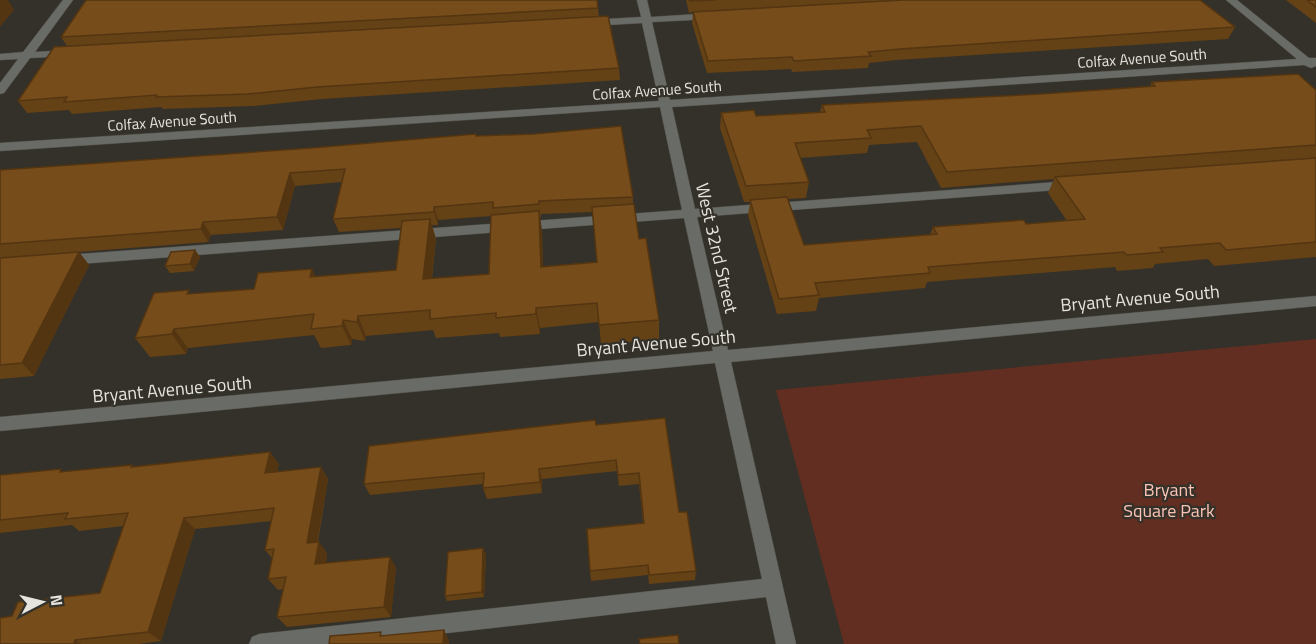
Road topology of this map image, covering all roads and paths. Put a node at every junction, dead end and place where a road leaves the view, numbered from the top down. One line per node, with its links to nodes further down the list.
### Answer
1 (68, 0): 8 (street)
2 (642, 0): 5 (street, West 32nd Street)
3 (1231, 0): 10 (street)
4 (720, 16): 5 (street)
5 (646, 20): 6 (street); 12 (street, West 32nd Street)
6 (574, 24)
7 (75, 53): 8 (street)
8 (27, 56): 9 (street); 11 (street)
9 (0, 57)
10 (1313, 64): 12 (street, Colfax Avenue South)
11 (0, 91)
12 (665, 104): 13 (street, Colfax Avenue South); 15 (street, West 32nd Street)
13 (0, 147)
14 (1079, 184): 15 (street)
15 (689, 213): 16 (street); 18 (street, West 32nd Street)
16 (48, 262)
17 (1316, 301): 18 (street, Bryant Avenue South)
18 (721, 357): 19 (street, Bryant Avenue South); 20 (street, West 32nd Street)
19 (0, 424)
20 (773, 587): 21 (street); 22 (street, West 32nd Street)
21 (259, 644)
22 (786, 644)

